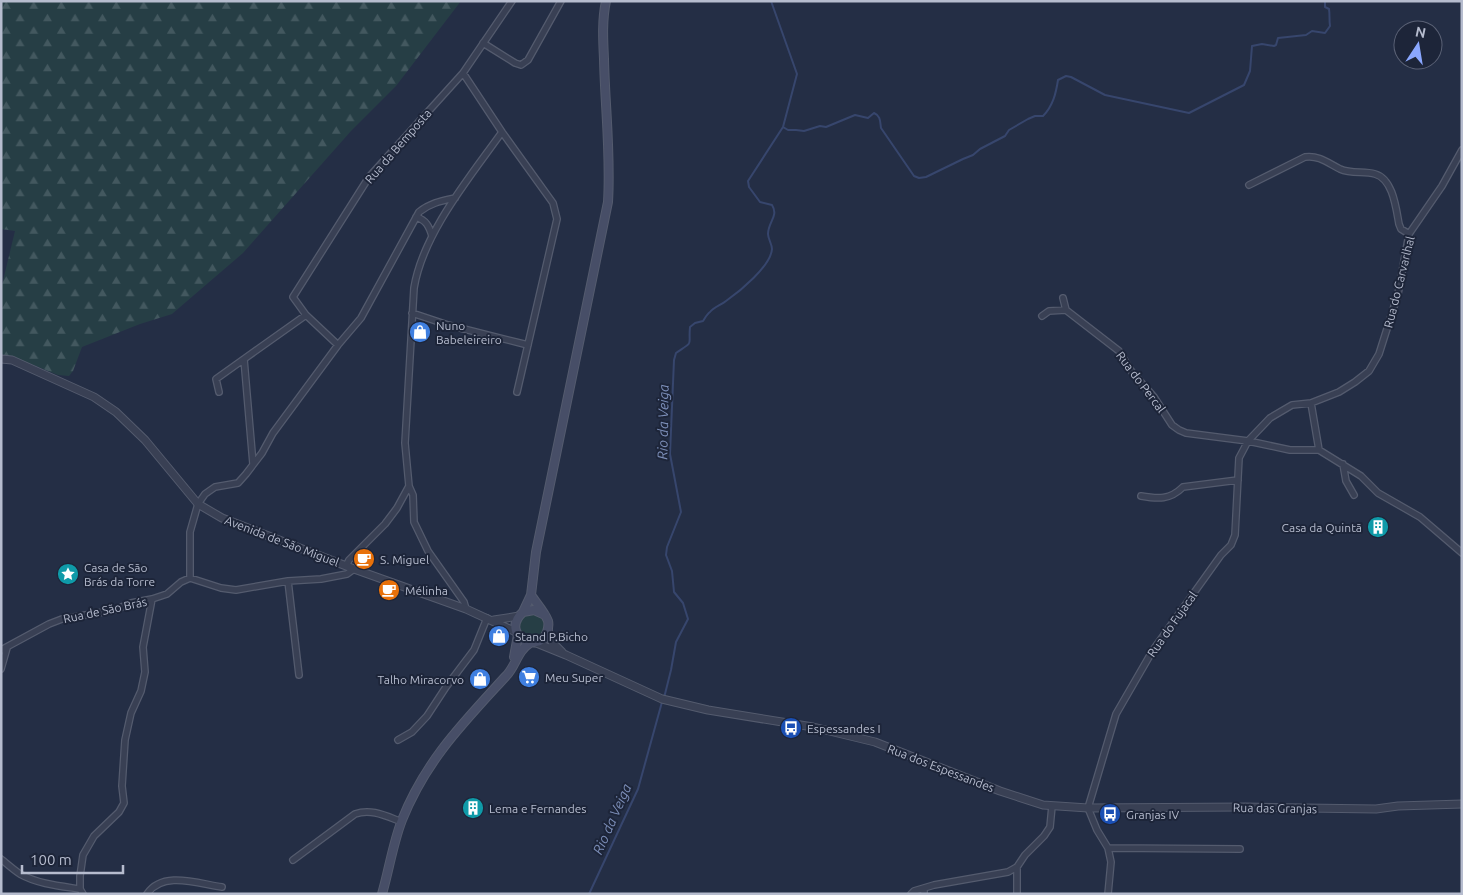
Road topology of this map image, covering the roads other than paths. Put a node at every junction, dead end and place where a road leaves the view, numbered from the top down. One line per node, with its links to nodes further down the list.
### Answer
1 (512, 1): 4 (street, Rua da Bemposta)
2 (562, 1): 4 (street)
3 (606, 1): 39 (main road)
4 (483, 43): 5 (street, Rua da Bemposta)
5 (463, 73): 6 (street); 16 (street, Rua da Bemposta)
6 (502, 132): 9 (street); 19 (street)
7 (1462, 150): 11 (street, Rua do Carvarlhal)
8 (1249, 185): 11 (street)
9 (455, 198): 10 (street); 12 (street)
10 (416, 216): 12 (street); 18 (street)
11 (1409, 234): 24 (street, Rua do Carvarlhal)
12 (432, 236): 15 (street)
13 (1063, 298): 14 (street)
14 (1066, 310): 17 (street); 25 (street, Rua do Percal)
15 (412, 313): 19 (street); 30 (street)
16 (306, 315): 18 (street); 21 (street)
17 (1042, 316)
18 (338, 345): 27 (street)
19 (528, 345): 23 (street)
20 (1, 359): 33 (street, Avenida de São Miguel)
21 (244, 359): 22 (street); 27 (street)
22 (219, 392)
23 (517, 392)
24 (1311, 403): 25 (street, Rua do Carvarlhal); 26 (street)
25 (1248, 442): 26 (street, Rua do Percal); 29 (street, Rua do Fujacal)
26 (1319, 450): 28 (street)
27 (253, 464): 33 (street)
28 (1344, 464): 31 (street); 34 (street)
29 (1238, 480): 32 (street); 56 (street, Rua do Fujacal)
30 (409, 486): 35 (street); 41 (street)
31 (1354, 495)
32 (1141, 496)
33 (198, 504): 35 (street, Avenida de São Miguel); 37 (street)
34 (1462, 553)
35 (346, 566): 36 (street, Avenida de São Miguel)
36 (354, 569): 38 (street); 41 (street, Avenida de São Miguel)
37 (190, 578): 38 (street); 40 (street, Rua de São Brás)
38 (288, 581): 52 (street)
39 (531, 595): 42 (main road); 43 (main road)
40 (152, 600): 48 (street, Rua de São Brás); 64 (street)
41 (466, 609): 44 (street, Avenida de São Miguel)
42 (521, 614): 43 (main road); 44 (street); 46 (main road)
43 (545, 615): 45 (main road)
44 (489, 619): 46 (street, Avenida de São Miguel); 53 (street)
45 (548, 630): 47 (main road); 49 (street)
46 (517, 633): 47 (main road); 50 (main road)
47 (532, 642): 49 (street, Rua dos Espessandes); 50 (main road)
48 (4, 649): 51 (street)
49 (566, 655): 55 (street, Rua dos Espessandes)
50 (513, 665): 57 (main road)
51 (1, 669)
52 (299, 675)
53 (398, 740)
54 (1462, 804): 56 (street, Rua das Granjas)
55 (1052, 806): 56 (street, Rua dos Espessandes); 62 (street)
56 (1088, 808): 58 (street)
57 (402, 822): 61 (street); 67 (main road)
58 (1108, 848): 59 (street); 70 (street)
59 (1240, 849)
60 (1, 859): 64 (street)
61 (292, 860)
62 (1017, 868): 65 (street); 69 (street)
63 (222, 887): 66 (street)
64 (81, 891)
65 (924, 891): 68 (street)
66 (147, 894)
67 (382, 894)
68 (911, 894)
69 (1017, 894)
70 (1108, 894)

